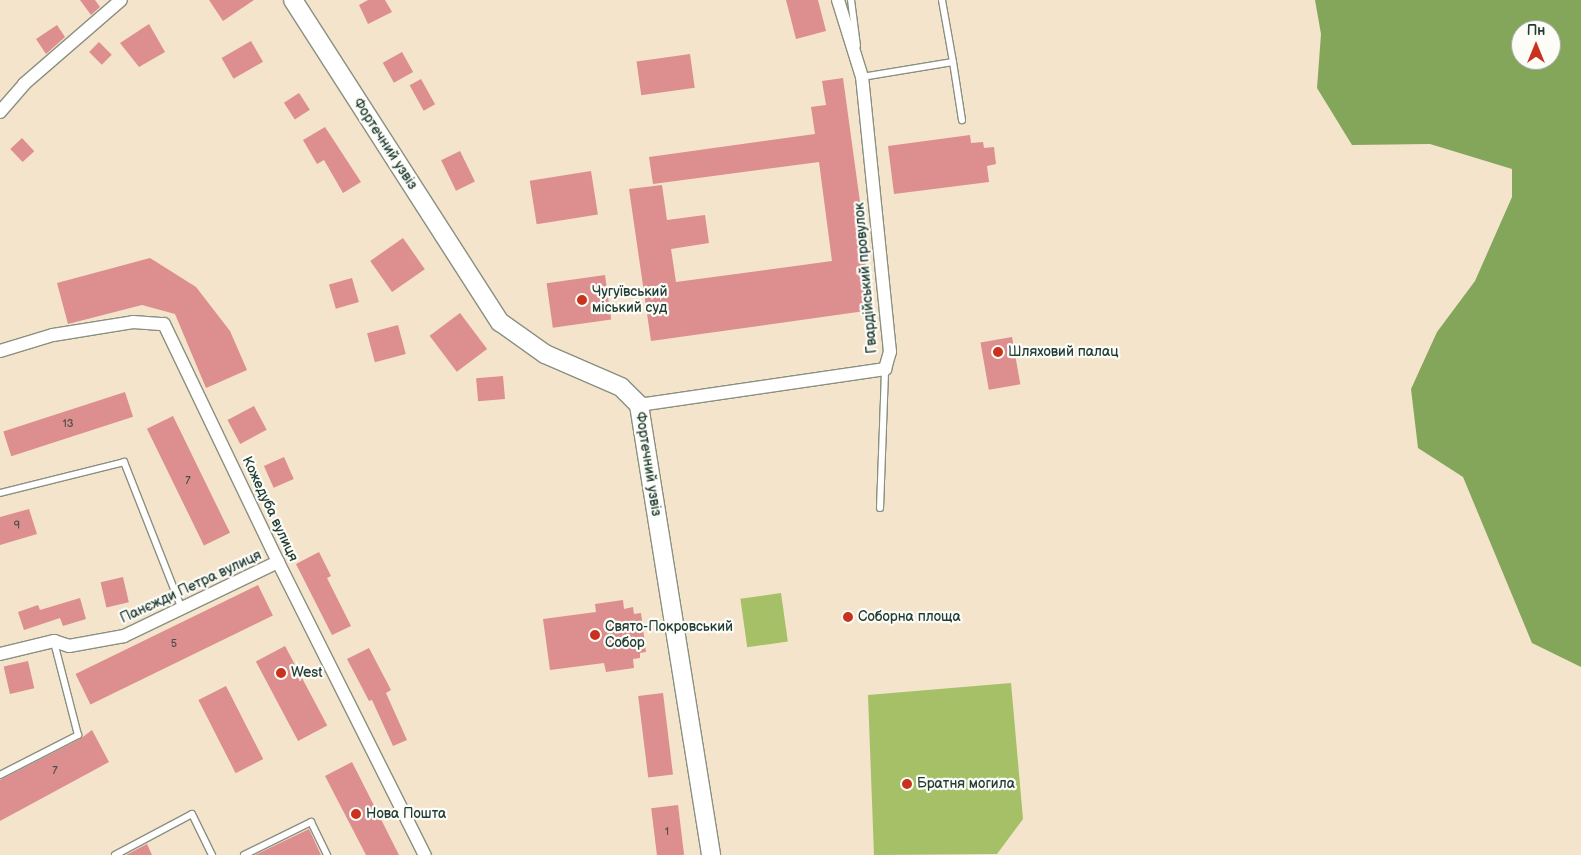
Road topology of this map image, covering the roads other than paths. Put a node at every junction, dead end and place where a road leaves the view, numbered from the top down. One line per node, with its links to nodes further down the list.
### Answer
1 (121, 0): 8 (street)
2 (293, 0): 12 (street, Фортечний узвіз)
3 (838, 0): 7 (street, Гвардійський провулок)
4 (851, 0): 7 (lane)
5 (942, 0): 6 (lane)
6 (953, 62): 7 (lane); 9 (lane)
7 (861, 73): 11 (street, Гвардійський провулок)
8 (0, 112)
9 (962, 120)
10 (0, 351): 15 (street, Кожедуба вулиця)
11 (885, 368): 12 (street, Гвардійський провулок); 14 (lane)
12 (638, 405): 25 (street, Фортечний узвіз)
13 (0, 493): 16 (lane)
14 (880, 508)
15 (278, 562): 16 (street, Панєжди Петра вулиця); 24 (street, Кожедуба вулиця)
16 (182, 609): 17 (street, Панєжди Петра вулиця)
17 (54, 641): 18 (street, Панєжди Петра вулиця); 19 (lane)
18 (0, 654)
19 (0, 775)
20 (115, 855): 21 (lane)
21 (212, 855)
22 (244, 855): 23 (lane)
23 (327, 855)
24 (425, 855)
25 (711, 855)

